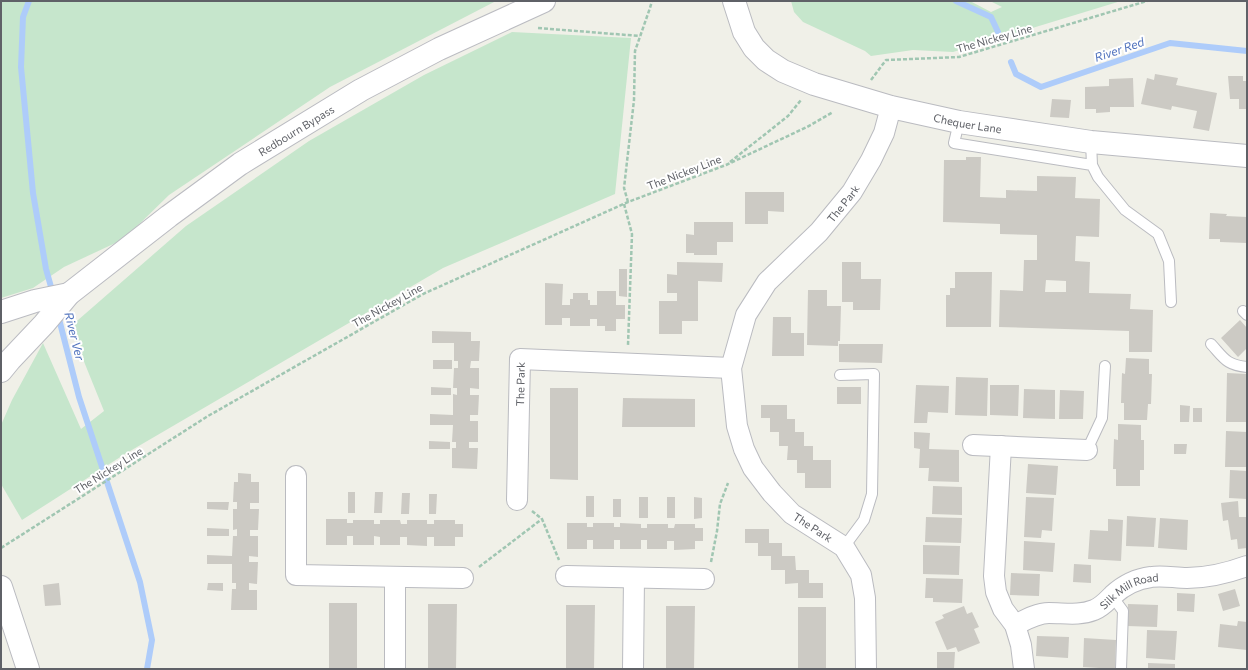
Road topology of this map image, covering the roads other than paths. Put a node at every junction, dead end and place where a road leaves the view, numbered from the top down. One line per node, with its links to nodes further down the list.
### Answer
1 (544, 1): 8 (main road, Redbourn Bypass)
2 (734, 1): 3 (main road, Chequer Lane)
3 (891, 107): 4 (main road, Chequer Lane); 14 (street, The Park)
4 (959, 122): 5 (main road, Chequer Lane); 7 (lane)
5 (1091, 142): 6 (main road, Chequer Lane); 7 (lane)
6 (1247, 156)
7 (1092, 165): 9 (lane)
8 (69, 294): 10 (main road, Redbourn Bypass); 15 (main road, Redbourn Bypass)
9 (1171, 302)
10 (1, 312)
11 (1211, 344): 13 (lane)
12 (1105, 366): 19 (lane)
13 (1247, 367)
14 (731, 368): 21 (street, The Park); 22 (street, The Park)
15 (1, 371)
16 (840, 375): 22 (lane)
17 (973, 444): 18 (street)
18 (1001, 446): 19 (street); 31 (street)
19 (1087, 450)
20 (296, 476): 25 (street)
21 (517, 500)
22 (844, 547): 35 (street, The Park)
23 (1247, 566): 30 (street, Silk Mill Road)
24 (566, 576): 27 (street)
25 (395, 577): 26 (street); 33 (street)
26 (463, 578)
27 (634, 578): 28 (street); 34 (street)
28 (704, 579)
29 (1, 587): 32 (main road)
30 (1112, 596): 31 (street, Silk Mill Road); 37 (lane)
31 (1014, 626): 36 (street)
32 (28, 669)
33 (395, 669)
34 (633, 669)
35 (866, 669)
36 (1024, 669)
37 (1121, 669)

